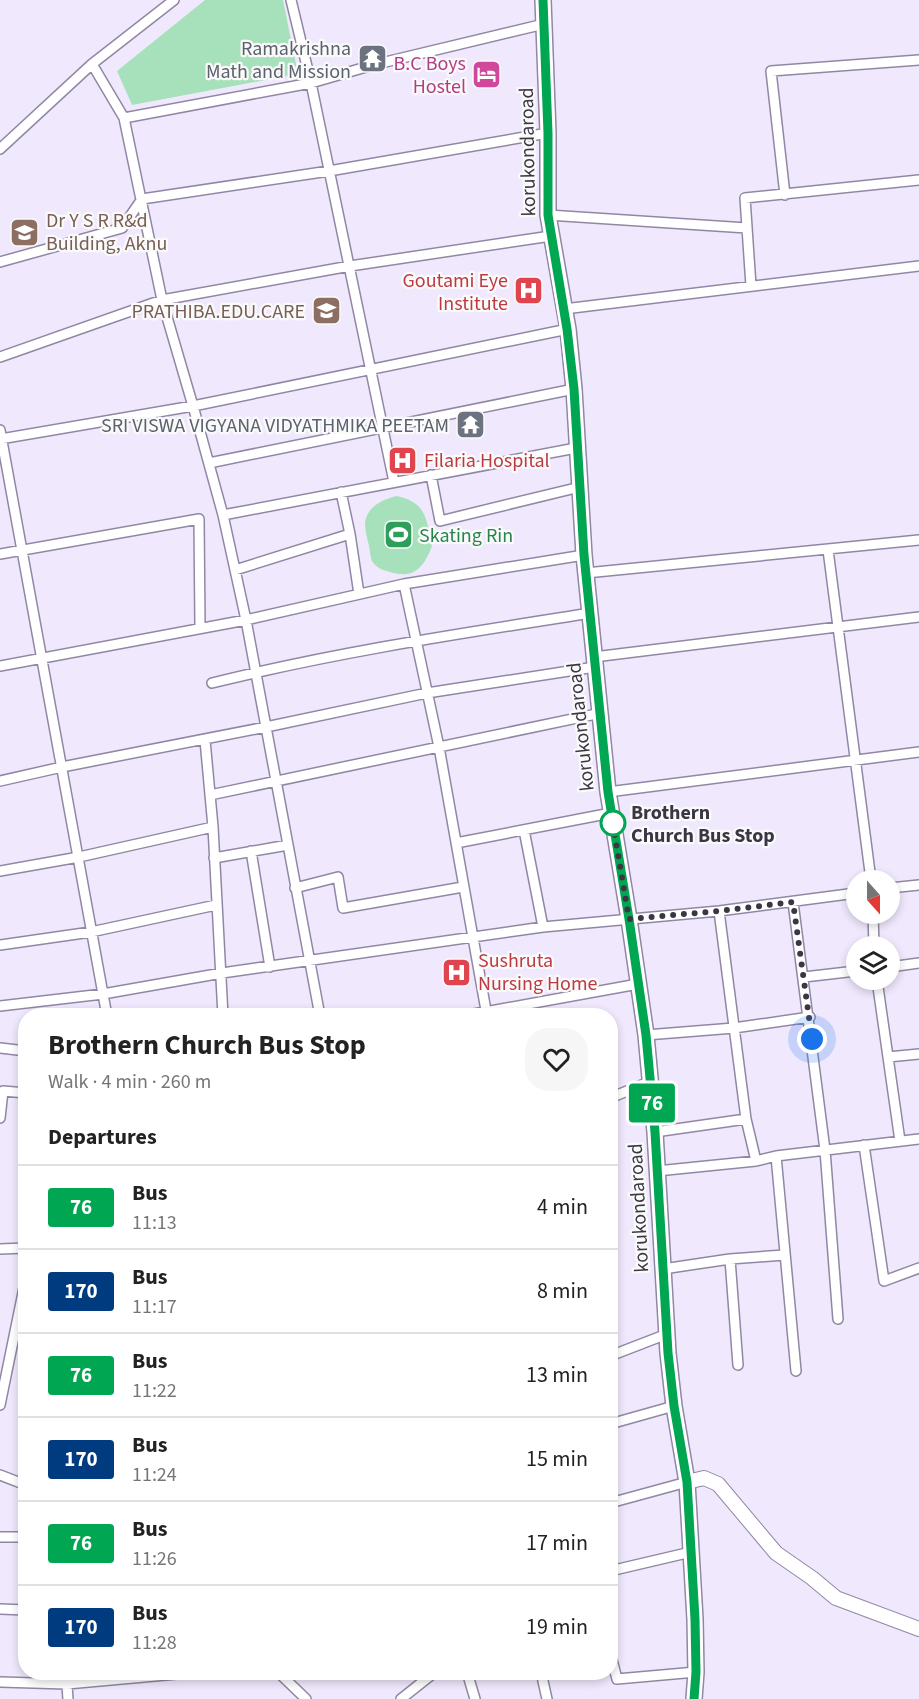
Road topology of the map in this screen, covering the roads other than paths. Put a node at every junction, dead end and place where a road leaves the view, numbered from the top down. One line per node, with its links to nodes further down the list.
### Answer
1 (174, 0): 6 (street)
2 (291, 0): 7 (street)
3 (543, 0): 4 (main road, korukondaroad)
4 (544, 24): 7 (street); 9 (main road, korukondaroad)
5 (919, 60): 13 (street)
6 (92, 64): 8 (street); 10 (street)
7 (311, 83): 8 (street); 11 (street)
8 (124, 118): 14 (street)
9 (548, 133): 11 (street); 15 (main road, korukondaroad)
10 (0, 149)
11 (329, 171): 14 (street); 19 (street)
12 (919, 180): 13 (street)
13 (785, 195): 16 (street)
14 (142, 199): 18 (street); 22 (street)
15 (548, 215): 16 (street); 17 (main road, korukondaroad)
16 (747, 228): 21 (street)
17 (551, 236): 19 (street); 23 (main road, korukondaroad)
18 (0, 262)
19 (350, 266): 22 (street); 26 (street)
20 (919, 266): 21 (street)
21 (751, 286): 23 (street)
22 (162, 300): 25 (street); 28 (street)
23 (564, 309): 24 (main road, korukondaroad)
24 (567, 329): 26 (street); 27 (main road, korukondaroad)
25 (0, 357)
26 (371, 370): 28 (street); 29 (street)
27 (574, 389): 29 (street); 31 (main road, korukondaroad)
28 (193, 406): 30 (street); 32 (street)
29 (383, 428): 32 (street); 34 (street)
30 (1, 436): 40 (street)
31 (576, 448): 33 (street); 35 (main road, korukondaroad)
32 (209, 463): 37 (street)
33 (431, 475): 34 (street); 35 (street)
34 (394, 482): 36 (street)
35 (579, 487): 43 (main road, korukondaroad)
36 (341, 492): 37 (street); 38 (street)
37 (223, 515): 44 (street)
38 (350, 534): 44 (street); 47 (street)
39 (919, 540): 41 (street)
40 (22, 549): 42 (street); 51 (street); 54 (street)
41 (828, 550): 45 (street); 52 (street)
42 (0, 554)
43 (584, 555): 45 (main road, korukondaroad); 46 (street)
44 (235, 570): 50 (street)
45 (586, 573): 48 (main road, korukondaroad)
46 (404, 584): 47 (street); 53 (street)
47 (359, 594): 50 (street)
48 (591, 613): 53 (street); 55 (main road, korukondaroad)
49 (919, 617): 52 (street)
50 (246, 620): 51 (street); 57 (street)
51 (200, 627): 54 (street)
52 (838, 627): 55 (street); 65 (street)
53 (416, 641): 57 (street); 59 (street)
54 (41, 657): 56 (street); 66 (street)
55 (595, 662): 59 (street); 60 (main road, korukondaroad)
56 (0, 666)
57 (256, 672): 58 (street); 61 (street)
58 (212, 683)
59 (427, 693): 61 (street); 63 (street)
60 (601, 714): 63 (street); 69 (main road, korukondaroad)
61 (266, 727): 62 (street); 67 (street)
62 (205, 740): 66 (street); 70 (street)
63 (439, 747): 67 (street); 74 (street)
64 (919, 752): 65 (street)
65 (857, 759): 69 (street); 79 (street)
66 (62, 767): 68 (street); 77 (street)
67 (276, 780): 70 (street); 75 (street)
68 (0, 781)
69 (608, 792): 71 (main road, korukondaroad)
70 (210, 795): 72 (street)
71 (611, 813): 73 (street); 89 (main road, korukondaroad)
72 (213, 826): 77 (street); 78 (street)
73 (524, 830): 74 (street); 90 (street)
74 (456, 843): 82 (street)
75 (288, 845): 76 (street); 84 (street)
76 (251, 851): 78 (street); 97 (street)
77 (79, 857): 80 (street); 91 (street)
78 (214, 858): 87 (street)
79 (870, 870)
80 (0, 871)
81 (919, 885): 83 (street)
82 (463, 887): 84 (street); 92 (street)
83 (900, 887)
84 (296, 888): 94 (street)
85 (846, 894): 86 (street)
86 (793, 902): 88 (street); 100 (street)
87 (216, 905): 91 (street); 99 (street)
88 (719, 911): 89 (street); 111 (street)
89 (629, 919): 90 (street); 101 (main road, korukondaroad)
90 (543, 927): 92 (street)
91 (91, 932): 93 (street); 103 (street)
92 (472, 938): 94 (street); 108 (street)
93 (0, 945)
94 (309, 961): 97 (street); 107 (street)
95 (919, 963): 96 (street)
96 (900, 966)
97 (270, 967): 99 (street)
98 (846, 972): 100 (street)
99 (222, 974): 103 (street); 106 (street)
100 (804, 977): 110 (street)
101 (638, 984): 109 (street); 112 (main road, korukondaroad)
102 (878, 990): 116 (street)
103 (103, 994): 104 (street); 105 (street)
104 (0, 1006)
105 (106, 1008)
106 (223, 1008)
107 (318, 1008)
108 (485, 1008)
109 (512, 1008)
110 (810, 1017): 111 (street); 126 (street)
111 (734, 1028): 112 (street); 121 (street)
112 (646, 1035): 117 (main road, korukondaroad)
113 (0, 1048): 114 (street)
114 (18, 1050)
115 (919, 1053): 116 (street)
116 (888, 1057): 124 (street)
117 (649, 1083): 119 (street); 122 (main road, korukondaroad)
118 (18, 1092): 120 (street)
119 (618, 1095)
120 (0, 1119)
121 (746, 1119): 122 (street); 128 (street)
122 (655, 1132): 129 (main road, korukondaroad)
123 (919, 1139): 124 (street)
124 (900, 1141): 125 (street)
125 (864, 1145): 126 (street); 134 (street)
126 (825, 1150): 127 (street); 137 (street)
127 (776, 1156): 128 (street); 132 (street)
128 (756, 1161): 129 (street)
129 (657, 1171): 135 (main road, korukondaroad)
130 (18, 1248): 131 (street)
131 (0, 1249)
132 (784, 1255): 133 (street); 141 (street)
133 (730, 1259): 135 (street); 140 (street)
134 (919, 1268)
135 (663, 1269): 138 (main road, korukondaroad)
136 (18, 1317): 142 (street)
137 (838, 1319)
138 (667, 1334): 139 (street); 143 (main road, korukondaroad)
139 (618, 1353)
140 (738, 1365)
141 (796, 1371)
142 (0, 1405)
143 (674, 1406): 144 (street); 147 (main road, korukondaroad)
144 (618, 1422)
145 (0, 1475): 146 (street)
146 (18, 1482)
147 (687, 1482): 148 (street); 151 (main road, korukondaroad); 155 (main road)
148 (618, 1501)
149 (18, 1536): 150 (street)
150 (0, 1537)
151 (691, 1552): 152 (street); 156 (main road, korukondaroad)
152 (618, 1569)
153 (0, 1609): 154 (street)
154 (18, 1610)
155 (919, 1629)
156 (696, 1672): 157 (street); 171 (main road, korukondaroad)
157 (618, 1679)
158 (67, 1680): 165 (street)
159 (111, 1680): 165 (street)
160 (286, 1680): 167 (street)
161 (425, 1680): 168 (street)
162 (469, 1680): 169 (street)
163 (543, 1680): 170 (street)
164 (0, 1682): 165 (street)
165 (67, 1684): 166 (street)
166 (68, 1699)
167 (306, 1699)
168 (401, 1699)
169 (475, 1699)
170 (547, 1699)
171 (694, 1699)

